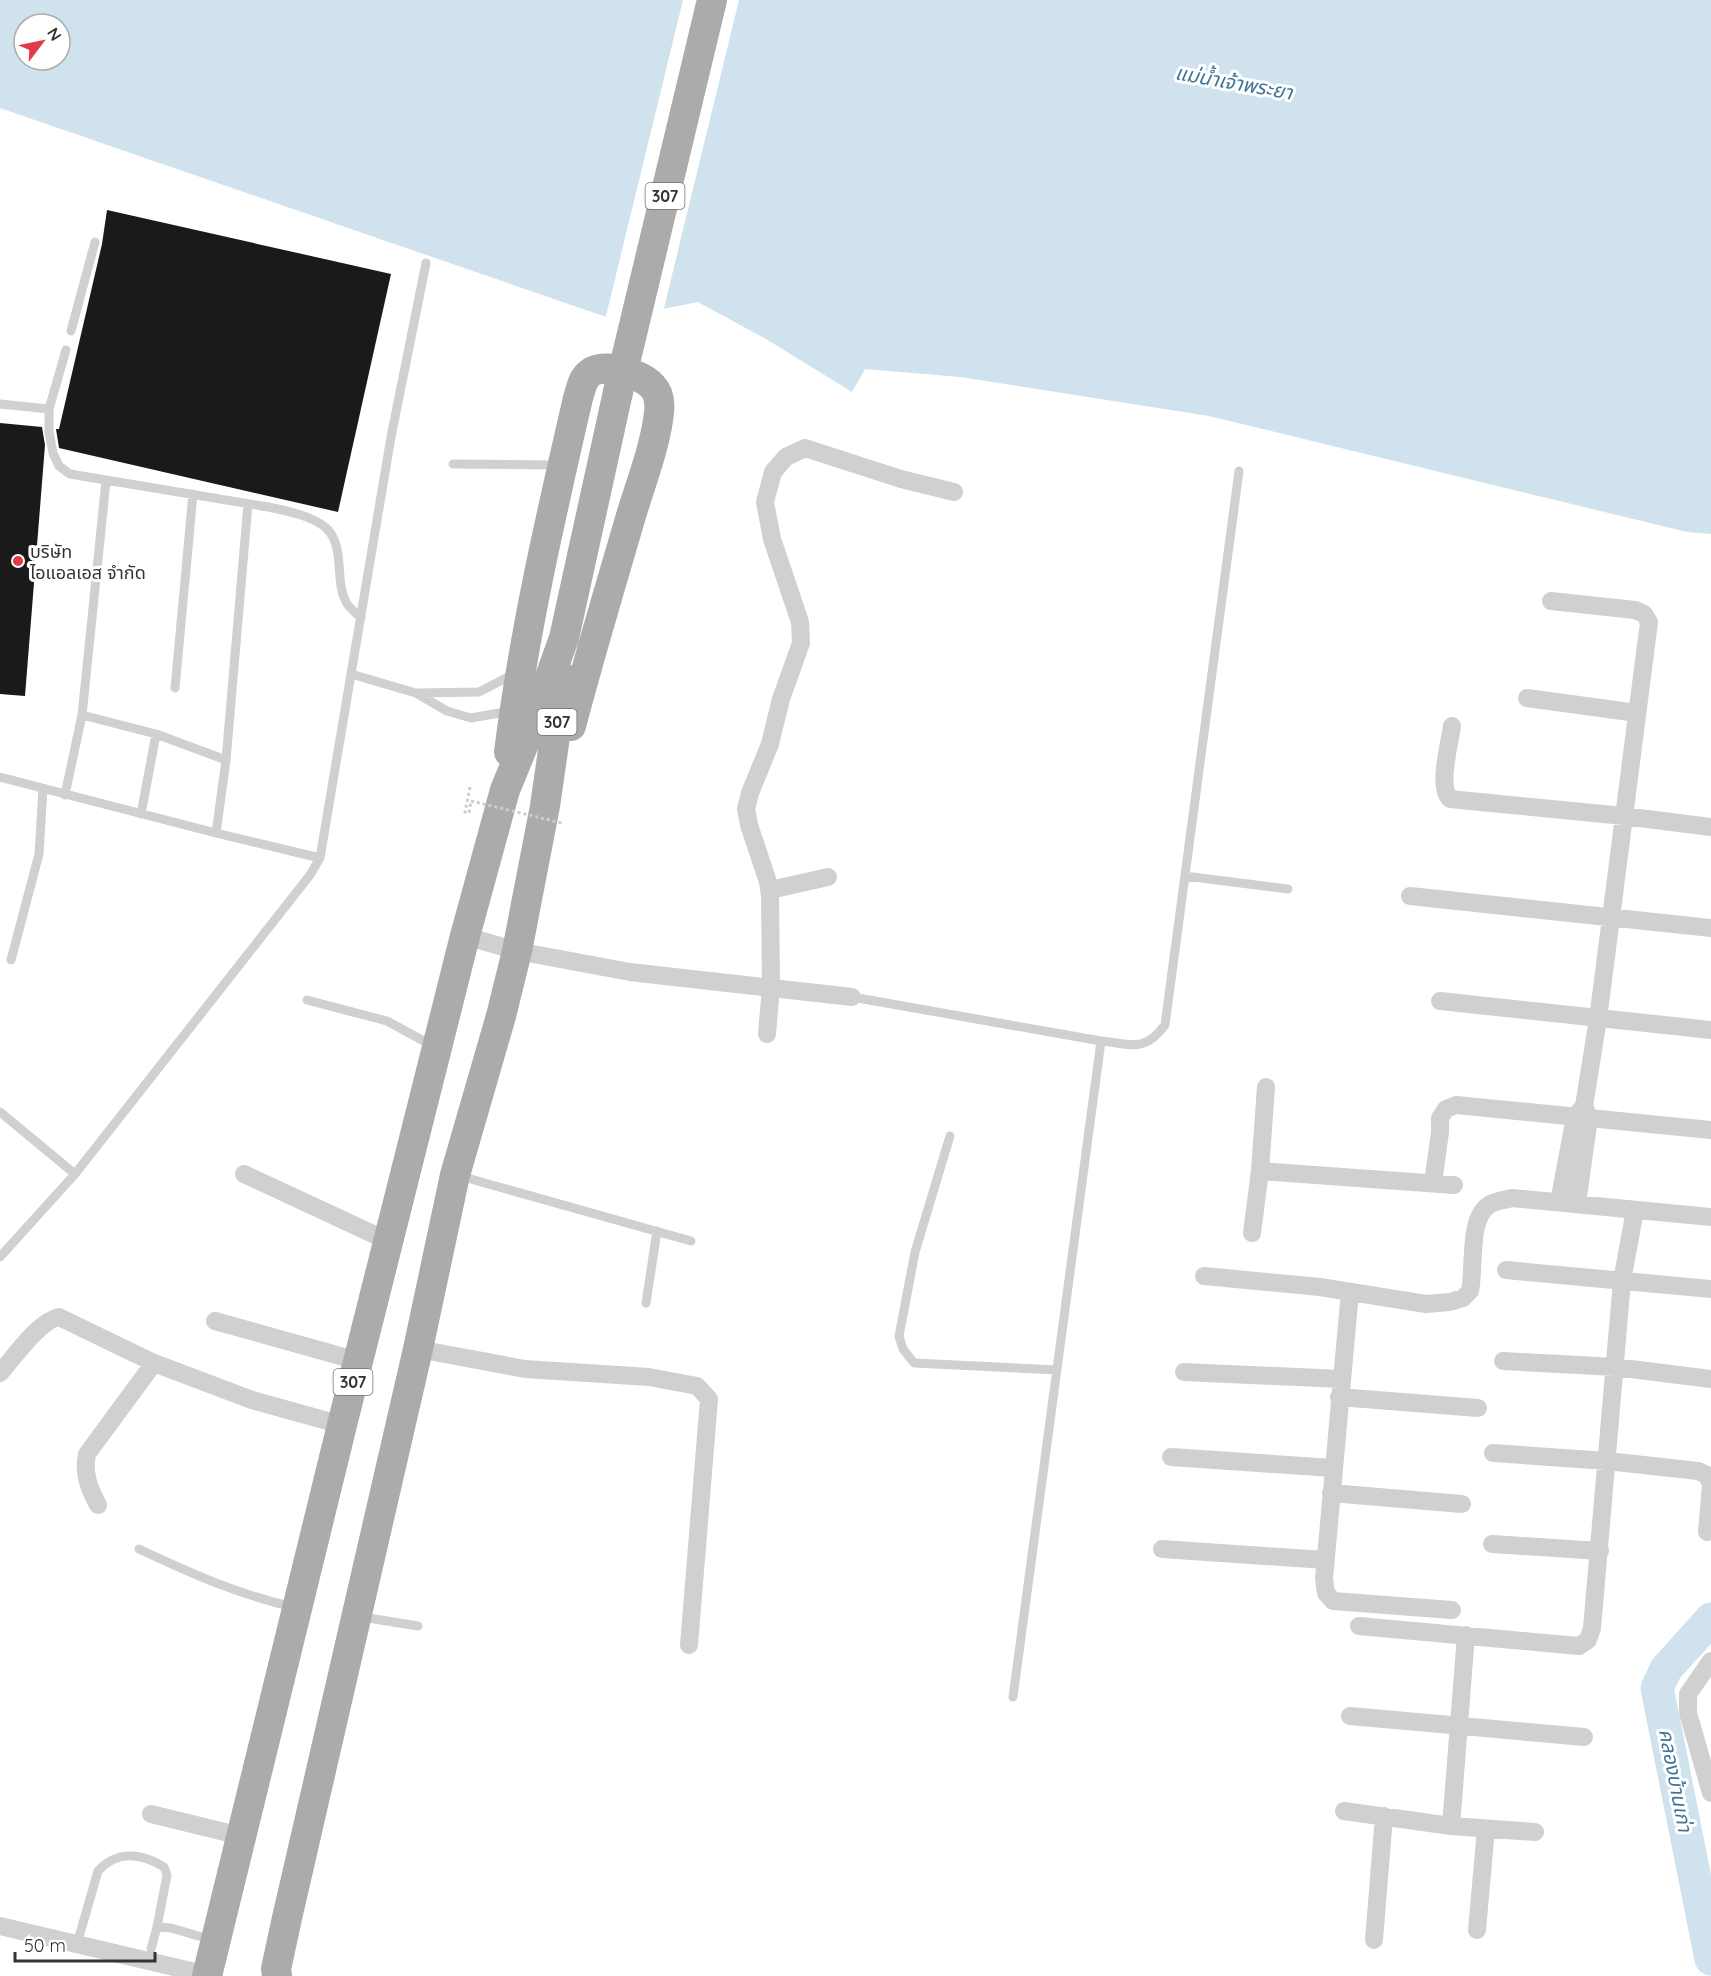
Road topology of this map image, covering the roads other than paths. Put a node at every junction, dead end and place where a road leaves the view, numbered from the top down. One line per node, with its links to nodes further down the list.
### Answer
1 (712, 0): 17 (main road, 307, bridge)
2 (94, 242): 4 (lane)
3 (426, 263): 16 (lane)
4 (71, 331)
5 (66, 350): 7 (lane)
6 (0, 404): 7 (lane)
7 (49, 409): 11 (lane)
8 (453, 464): 9 (lane)
9 (563, 465): 18 (main road); 34 (main road)
10 (1239, 471): 39 (lane)
11 (106, 481): 13 (lane); 25 (lane)
12 (954, 492): 42 (street)
13 (193, 494): 14 (lane); 20 (lane)
14 (248, 504): 16 (lane); 28 (lane)
15 (1551, 601): 24 (street)
16 (361, 618): 19 (lane)
17 (564, 638): 31 (main road, 307); 34 (main road, 307)
18 (521, 671): 21 (lane); 23 (main road)
19 (351, 674): 21 (lane); 38 (lane)
20 (175, 688)
21 (416, 693): 23 (lane)
22 (1527, 698): 24 (street)
23 (514, 710): 31 (main road)
24 (1637, 713): 35 (street)
25 (82, 715): 27 (lane); 32 (lane)
26 (1452, 726): 35 (street)
27 (156, 734): 28 (lane); 33 (lane)
28 (226, 760): 37 (lane)
29 (0, 777): 30 (lane)
30 (43, 789): 32 (lane); 48 (lane)
31 (505, 790): 46 (main road, 307)
32 (65, 795): 33 (lane)
33 (141, 814): 37 (lane)
34 (554, 815): 47 (main road, 307)
35 (1624, 816): 36 (street); 44 (street)
36 (1711, 827)
37 (216, 833): 38 (lane)
38 (320, 858): 64 (lane)
39 (1185, 876): 41 (lane); 56 (lane)
40 (828, 877): 42 (street)
41 (1288, 889)
42 (770, 890): 49 (street)
43 (1410, 896): 44 (street)
44 (1611, 916): 45 (street); 53 (street)
45 (1711, 928)
46 (465, 936): 47 (street); 57 (main road, 307)
47 (517, 951): 49 (street); 66 (main road, 307)
48 (11, 960)
49 (771, 987): 50 (street); 55 (street)
50 (852, 998): 56 (lane)
51 (307, 1000): 57 (lane)
52 (1440, 1001): 53 (street)
53 (1598, 1018): 54 (street); 60 (street)
54 (1711, 1030)
55 (767, 1034)
56 (1101, 1041): 90 (lane)
57 (437, 1048): 76 (main road, 307)
58 (1266, 1087): 63 (street)
59 (0, 1112): 64 (lane)
60 (1582, 1114): 61 (street); 67 (street); 69 (street); 70 (street)
61 (1711, 1130)
62 (950, 1136): 90 (lane)
63 (1260, 1171): 67 (street); 74 (street)
64 (75, 1174): 77 (lane)
65 (244, 1174): 76 (street)
66 (455, 1175): 73 (lane); 85 (main road, 307)
67 (1433, 1183): 68 (street)
68 (1454, 1185)
69 (1559, 1202): 70 (street); 82 (street)
70 (1578, 1204): 71 (street)
71 (1635, 1210): 72 (street); 80 (street)
72 (1711, 1217)
73 (657, 1231): 75 (lane); 83 (lane)
74 (1252, 1233)
75 (691, 1240)
76 (388, 1241): 86 (main road, 307)
77 (0, 1257)
78 (1506, 1270): 80 (street)
79 (1204, 1276): 82 (street)
80 (1622, 1281): 81 (street); 89 (street)
81 (1711, 1289)
82 (1350, 1292): 93 (street)
83 (646, 1303)
84 (215, 1321): 86 (street)
85 (418, 1350): 113 (main road, 307); 117 (street)
86 (358, 1361): 97 (main road, 307)
87 (1503, 1361): 89 (street)
88 (154, 1363): 92 (street); 97 (street); 104 (street)
89 (1615, 1367): 94 (street); 100 (street)
90 (1057, 1370): 119 (lane)
91 (1184, 1372): 93 (street)
92 (0, 1373)
93 (1341, 1378): 95 (street)
94 (1711, 1379)
95 (1339, 1397): 96 (street); 101 (street)
96 (1478, 1408)
97 (342, 1425): 111 (main road, 307)
98 (1493, 1454): 100 (street)
99 (1171, 1457): 101 (street)
100 (1607, 1461): 105 (street); 109 (street)
101 (1333, 1468): 102 (street)
102 (1331, 1493): 103 (street); 110 (street)
103 (1462, 1504)
104 (98, 1505)
105 (1707, 1532)
106 (1492, 1544): 109 (street)
107 (139, 1549): 111 (lane)
108 (1162, 1549): 110 (street)
109 (1600, 1551): 116 (street)
110 (1325, 1560): 112 (street)
111 (297, 1608): 131 (main road, 307)
112 (1452, 1610)
113 (356, 1616): 114 (lane); 139 (main road, 307)
114 (418, 1626)
115 (1359, 1626): 116 (street)
116 (1466, 1635): 121 (street)
117 (689, 1645)
118 (1711, 1661): 123 (street)
119 (1014, 1698)
120 (1350, 1716): 121 (street)
121 (1459, 1726): 122 (street); 128 (street)
122 (1584, 1737)
123 (1706, 1759): 124 (street)
124 (1711, 1793)
125 (1344, 1810): 127 (street)
126 (151, 1814): 131 (street)
127 (1383, 1816): 128 (street); 135 (street)
128 (1450, 1827): 129 (street)
129 (1486, 1829): 130 (street); 134 (street)
130 (1535, 1832)
131 (241, 1836): 136 (main road, 307)
132 (0, 1926): 137 (street)
133 (157, 1927): 136 (lane); 137 (lane); 138 (lane)
134 (1477, 1930)
135 (1374, 1940)
136 (217, 1941): 140 (main road, 307)
137 (77, 1944): 140 (street)
138 (152, 1949)
139 (275, 1974)
140 (208, 1975)

